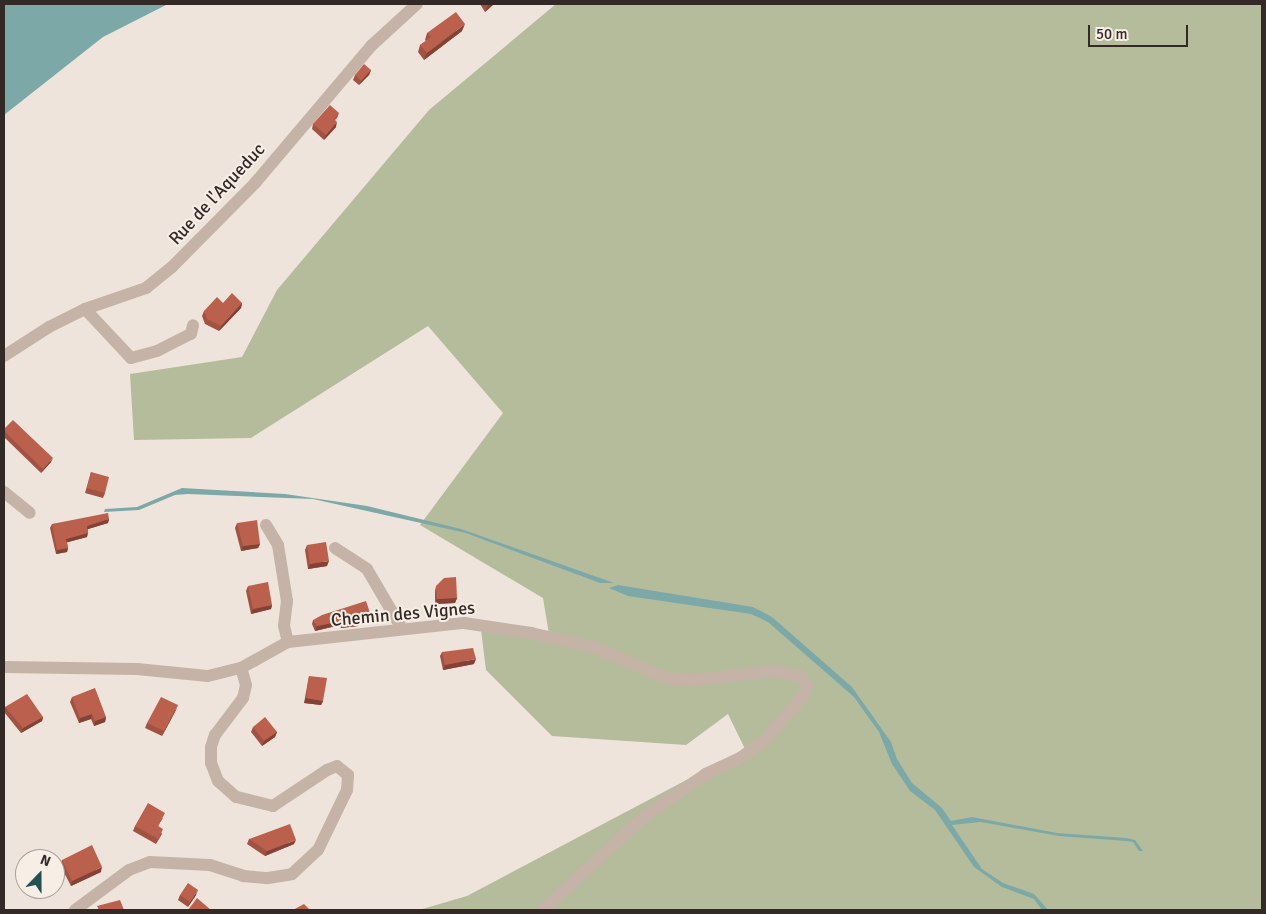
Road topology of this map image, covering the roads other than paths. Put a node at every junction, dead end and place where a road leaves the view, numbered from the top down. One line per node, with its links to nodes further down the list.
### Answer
1 (417, 4): 2 (street, Rue de l'Aqueduc)
2 (85, 309): 3 (street); 4 (street, Rue de l'Aqueduc)
3 (193, 325)
4 (4, 356)
5 (4, 492): 6 (street)
6 (30, 513)
7 (266, 525): 10 (street)
8 (335, 548): 9 (street)
9 (402, 629): 10 (street, Chemin des Vignes); 14 (street, Chemin des Vignes)
10 (288, 642): 12 (street, Chemin des Vignes)
11 (4, 667): 12 (street, Chemin des Vignes)
12 (240, 668): 13 (street)
13 (75, 910)
14 (543, 910)

